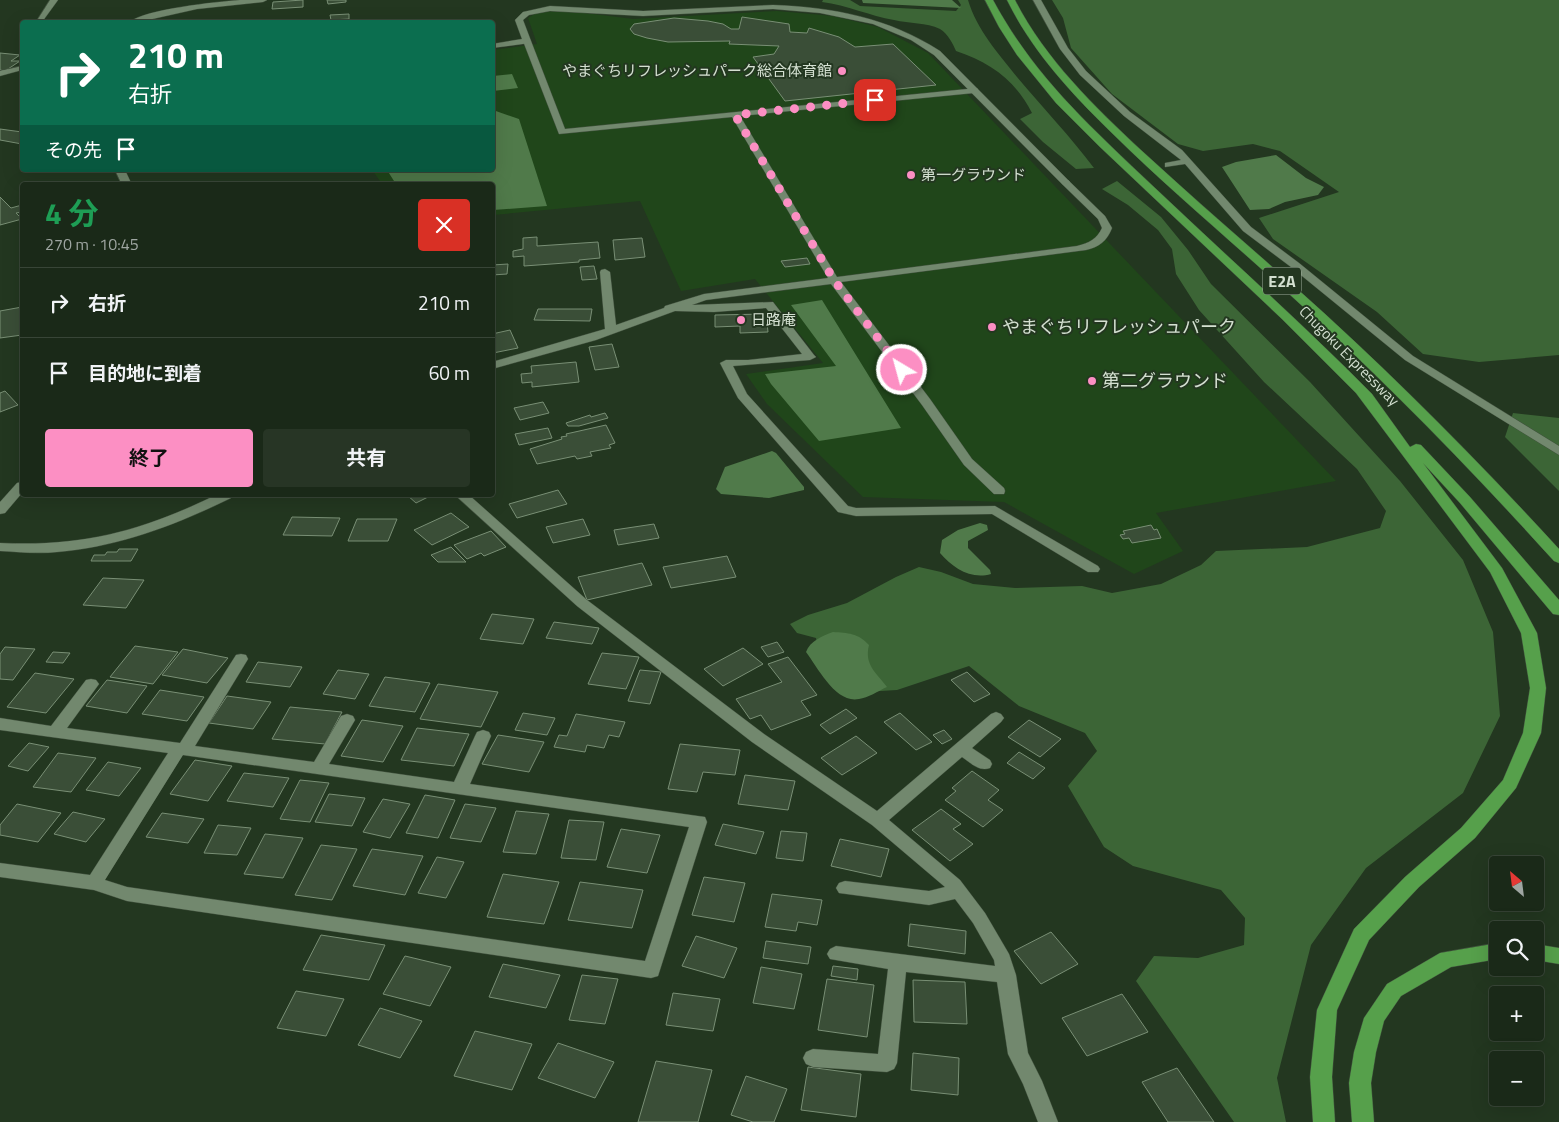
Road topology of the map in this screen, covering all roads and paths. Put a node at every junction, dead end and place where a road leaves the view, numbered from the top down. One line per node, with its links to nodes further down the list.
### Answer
1 (54, 0): 8 (street)
2 (263, 0): 7 (street)
3 (989, 0): 23 (highway, Chugoku Expressway / E2A)
4 (1011, 0): 29 (highway, Chugoku Expressway / E2A)
5 (1036, 0): 16 (street)
6 (169, 4): 7 (street)
7 (165, 12): 9 (street)
8 (40, 20)
9 (139, 20)
10 (527, 41): 11 (street); 14 (street); 15 (street)
11 (495, 46)
12 (20, 69): 13 (street)
13 (0, 74)
14 (974, 90): 15 (street); 19 (street)
15 (735, 115): 19 (street)
16 (1188, 161): 17 (street); 24 (street)
17 (1168, 165)
18 (605, 272): 21 (street)
19 (834, 280): 20 (street); 26 (street)
20 (669, 308): 21 (street); 34 (street)
21 (611, 330): 22 (street)
22 (495, 365)
23 (1361, 391): 35 (highway, Chugoku Expressway / E2A); 61 (highway)
24 (1559, 451)
25 (20, 488): 30 (street)
26 (999, 491)
27 (222, 497): 31 (street)
28 (463, 497): 48 (street)
29 (1506, 500): 32 (highway); 33 (highway, Chugoku Expressway / E2A)
30 (0, 510)
31 (0, 547)
32 (1559, 551)
33 (1559, 558)
34 (1093, 569)
35 (1559, 610)
36 (241, 659): 44 (street)
37 (91, 684): 41 (street)
38 (996, 718): 43 (street)
39 (347, 720): 46 (street)
40 (0, 724): 41 (street)
41 (54, 732): 44 (street)
42 (483, 736): 47 (street)
43 (961, 748): 45 (street); 48 (street)
44 (181, 750): 46 (street); 50 (street)
45 (984, 764)
46 (318, 769): 47 (street)
47 (459, 789): 50 (street)
48 (878, 820): 52 (street)
49 (0, 870): 50 (street)
50 (94, 883)
51 (845, 888): 52 (street)
52 (958, 891): 58 (street)
53 (1489, 952): 62 (highway)
54 (836, 954): 57 (street)
55 (1544, 954): 56 (highway)
56 (1559, 956)
57 (898, 963): 58 (street); 59 (street)
58 (1006, 976): 60 (street)
59 (813, 1058)
60 (1048, 1122)
61 (1324, 1122)
62 (1363, 1122)

